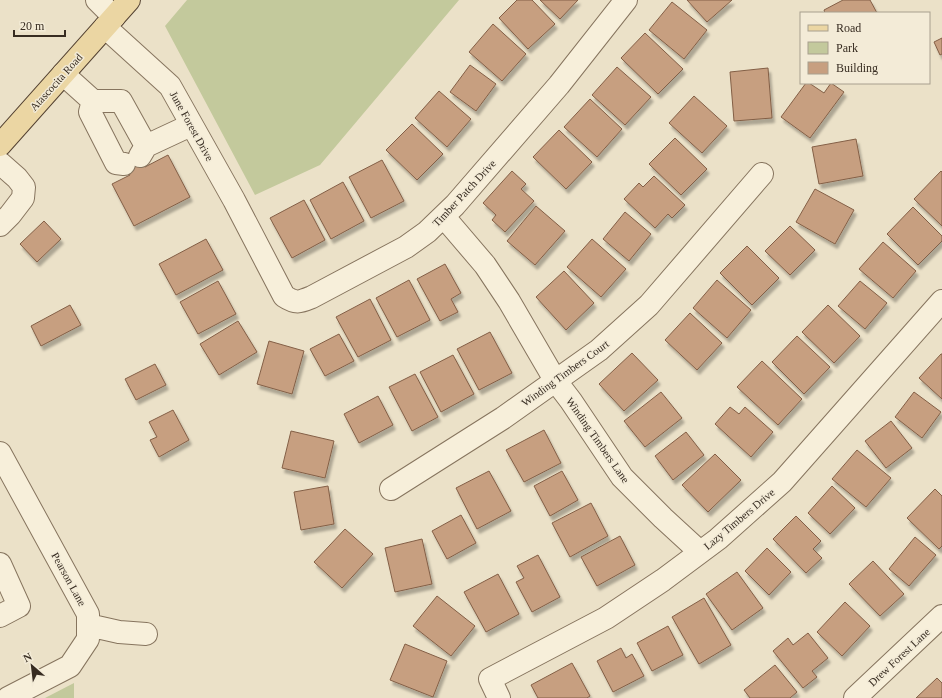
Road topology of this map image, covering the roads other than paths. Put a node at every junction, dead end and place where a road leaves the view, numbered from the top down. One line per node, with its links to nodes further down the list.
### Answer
1 (97, 0): 4 (street, June Forest Drive)
2 (129, 0): 4 (main road, Atascocita Road)
3 (626, 0): 13 (street, Timber Patch Drive)
4 (110, 22): 5 (main road, Atascocita Road); 7 (street, June Forest Drive)
5 (63, 74): 6 (street); 8 (main road, Atascocita Road)
6 (93, 101): 9 (street); 9 (street)
7 (192, 125): 9 (street); 12 (street, June Forest Drive)
8 (3, 137)
9 (137, 156)
10 (0, 162): 14 (street)
11 (762, 174): 16 (street, Winding Timbers Court)
12 (234, 200): 13 (street, Timber Patch Drive)
13 (444, 217): 16 (street, Winding Timbers Lane)
14 (0, 225)
15 (942, 301): 19 (street, Lazy Timbers Drive)
16 (555, 380): 18 (street, Winding Timbers Court); 19 (street, Winding Timbers Lane)
17 (0, 453): 23 (street, Pearson Lane)
18 (392, 489)
19 (700, 552): 25 (street, Lazy Timbers Drive)
20 (0, 564): 21 (street)
21 (0, 616)
22 (942, 616): 27 (street, Drew Forest Lane)
23 (88, 625): 24 (street); 26 (street, Pearson Lane)
24 (146, 634)
25 (495, 688)
26 (8, 698)
27 (855, 698)

